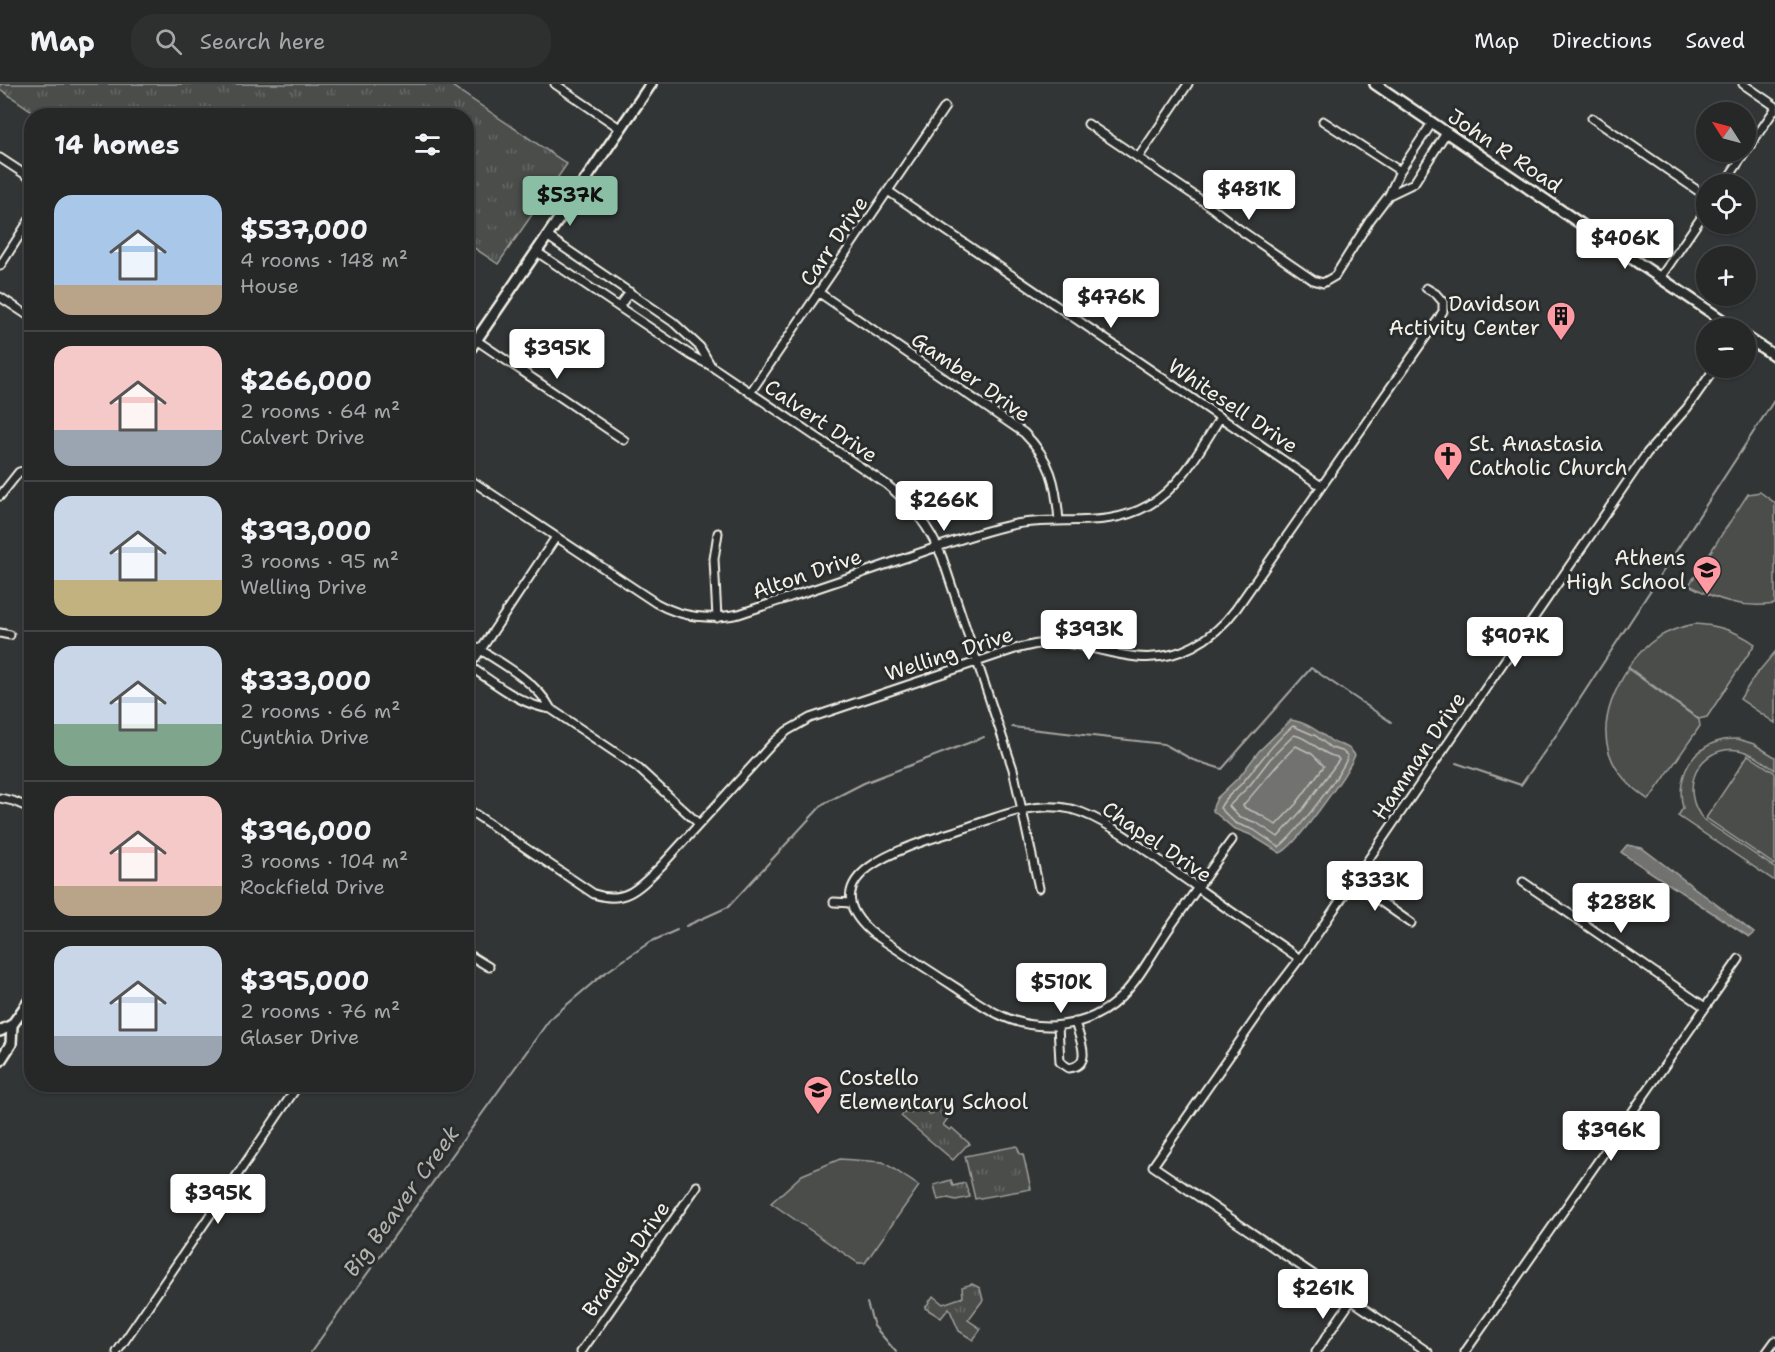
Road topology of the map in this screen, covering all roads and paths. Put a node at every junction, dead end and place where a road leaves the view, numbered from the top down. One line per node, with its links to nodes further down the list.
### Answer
1 (555, 84): 12 (street)
2 (651, 84): 12 (main road)
3 (1188, 84): 15 (street)
4 (1375, 84): 10 (main road, John R Road)
5 (1743, 84): 7 (street)
6 (945, 107): 20 (street, Carr Drive)
7 (1775, 107): 18 (street)
8 (1592, 118): 19 (street)
9 (1323, 121): 16 (street)
10 (1432, 123): 13 (main road, John R Road); 16 (street)
11 (1088, 124): 15 (street)
12 (621, 129): 24 (main road)
13 (1446, 133): 21 (street); 27 (main road, John R Road)
14 (0, 158): 17 (street)
15 (1138, 158): 21 (street)
16 (1400, 171): 21 (street)
17 (24, 174)
18 (1731, 174)
19 (1696, 189)
20 (888, 191): 30 (street, Carr Drive); 42 (street, Whitesell Drive)
21 (1389, 195)
22 (1696, 225): 27 (street)
23 (24, 228): 26 (street)
24 (547, 236): 25 (main road); 29 (street, Calvert Drive)
25 (537, 252): 32 (street, Calvert Drive); 35 (main road)
26 (0, 266)
27 (1660, 278): 34 (main road, John R Road)
28 (1426, 288): 46 (street, Welling Drive)
29 (630, 292): 32 (street); 39 (street, Calvert Drive)
30 (818, 292): 41 (street, Carr Drive); 48 (street, Gamber Drive)
31 (0, 297): 33 (street)
32 (619, 307): 39 (street, Calvert Drive)
33 (24, 313)
34 (1719, 318)
35 (476, 340): 36 (main road); 43 (street)
36 (474, 343)
37 (1756, 344): 38 (main road)
38 (1775, 356)
39 (711, 366): 41 (street, Calvert Drive)
40 (1708, 378): 67 (street, Hamman Drive)
41 (750, 393): 51 (street, Calvert Drive)
42 (1220, 418): 46 (street, Whitesell Drive); 48 (street, Alton Drive)
43 (624, 440)
44 (24, 471): 47 (street)
45 (474, 482): 50 (street, Alton Drive)
46 (1321, 486): 58 (street, Welling Drive)
47 (0, 496)
48 (1059, 521): 51 (street, Alton Drive)
49 (718, 533): 52 (street)
50 (556, 537): 52 (street, Alton Drive); 56 (street)
51 (937, 547): 52 (street, Alton Drive); 58 (street, Calvert Drive)
52 (717, 618)
53 (0, 633): 54 (street)
54 (10, 635)
55 (474, 646): 56 (street)
56 (480, 650): 57 (street); 60 (street)
57 (474, 658)
58 (977, 662): 63 (street, Calvert Drive); 65 (street, Welling Drive)
59 (474, 669): 60 (street)
60 (551, 710): 65 (street)
61 (0, 798): 62 (street)
62 (24, 806)
63 (1023, 808): 69 (street, Calvert Drive); 70 (street, Chapel Drive); 72 (street, Chapel Drive)
64 (474, 813): 65 (street, Welling Drive)
65 (699, 824)
66 (1232, 840): 70 (street)
67 (1353, 882): 73 (street); 75 (street, Hamman Drive)
68 (1523, 882): 78 (street)
69 (1039, 888)
70 (1197, 888): 75 (street, Chapel Drive); 80 (street)
71 (834, 902): 72 (street)
72 (851, 903): 82 (street)
73 (1411, 923)
74 (474, 958): 77 (street)
75 (1300, 959): 87 (street, Hamman Drive)
76 (1739, 959): 78 (street)
77 (489, 967)
78 (1705, 1006): 93 (street)
79 (24, 1008): 81 (main road)
80 (1075, 1022): 82 (street); 82 (street)
81 (12, 1025): 83 (main road); 84 (main road)
82 (1058, 1026)
83 (0, 1031)
84 (0, 1061)
85 (294, 1092): 89 (street)
86 (697, 1186): 90 (street, Bradley Drive)
87 (1351, 1301): 91 (street); 92 (street)
88 (1775, 1341): 94 (street)
89 (117, 1352)
90 (581, 1352)
91 (1316, 1352)
92 (1428, 1352)
93 (1465, 1352)
94 (1767, 1352)

